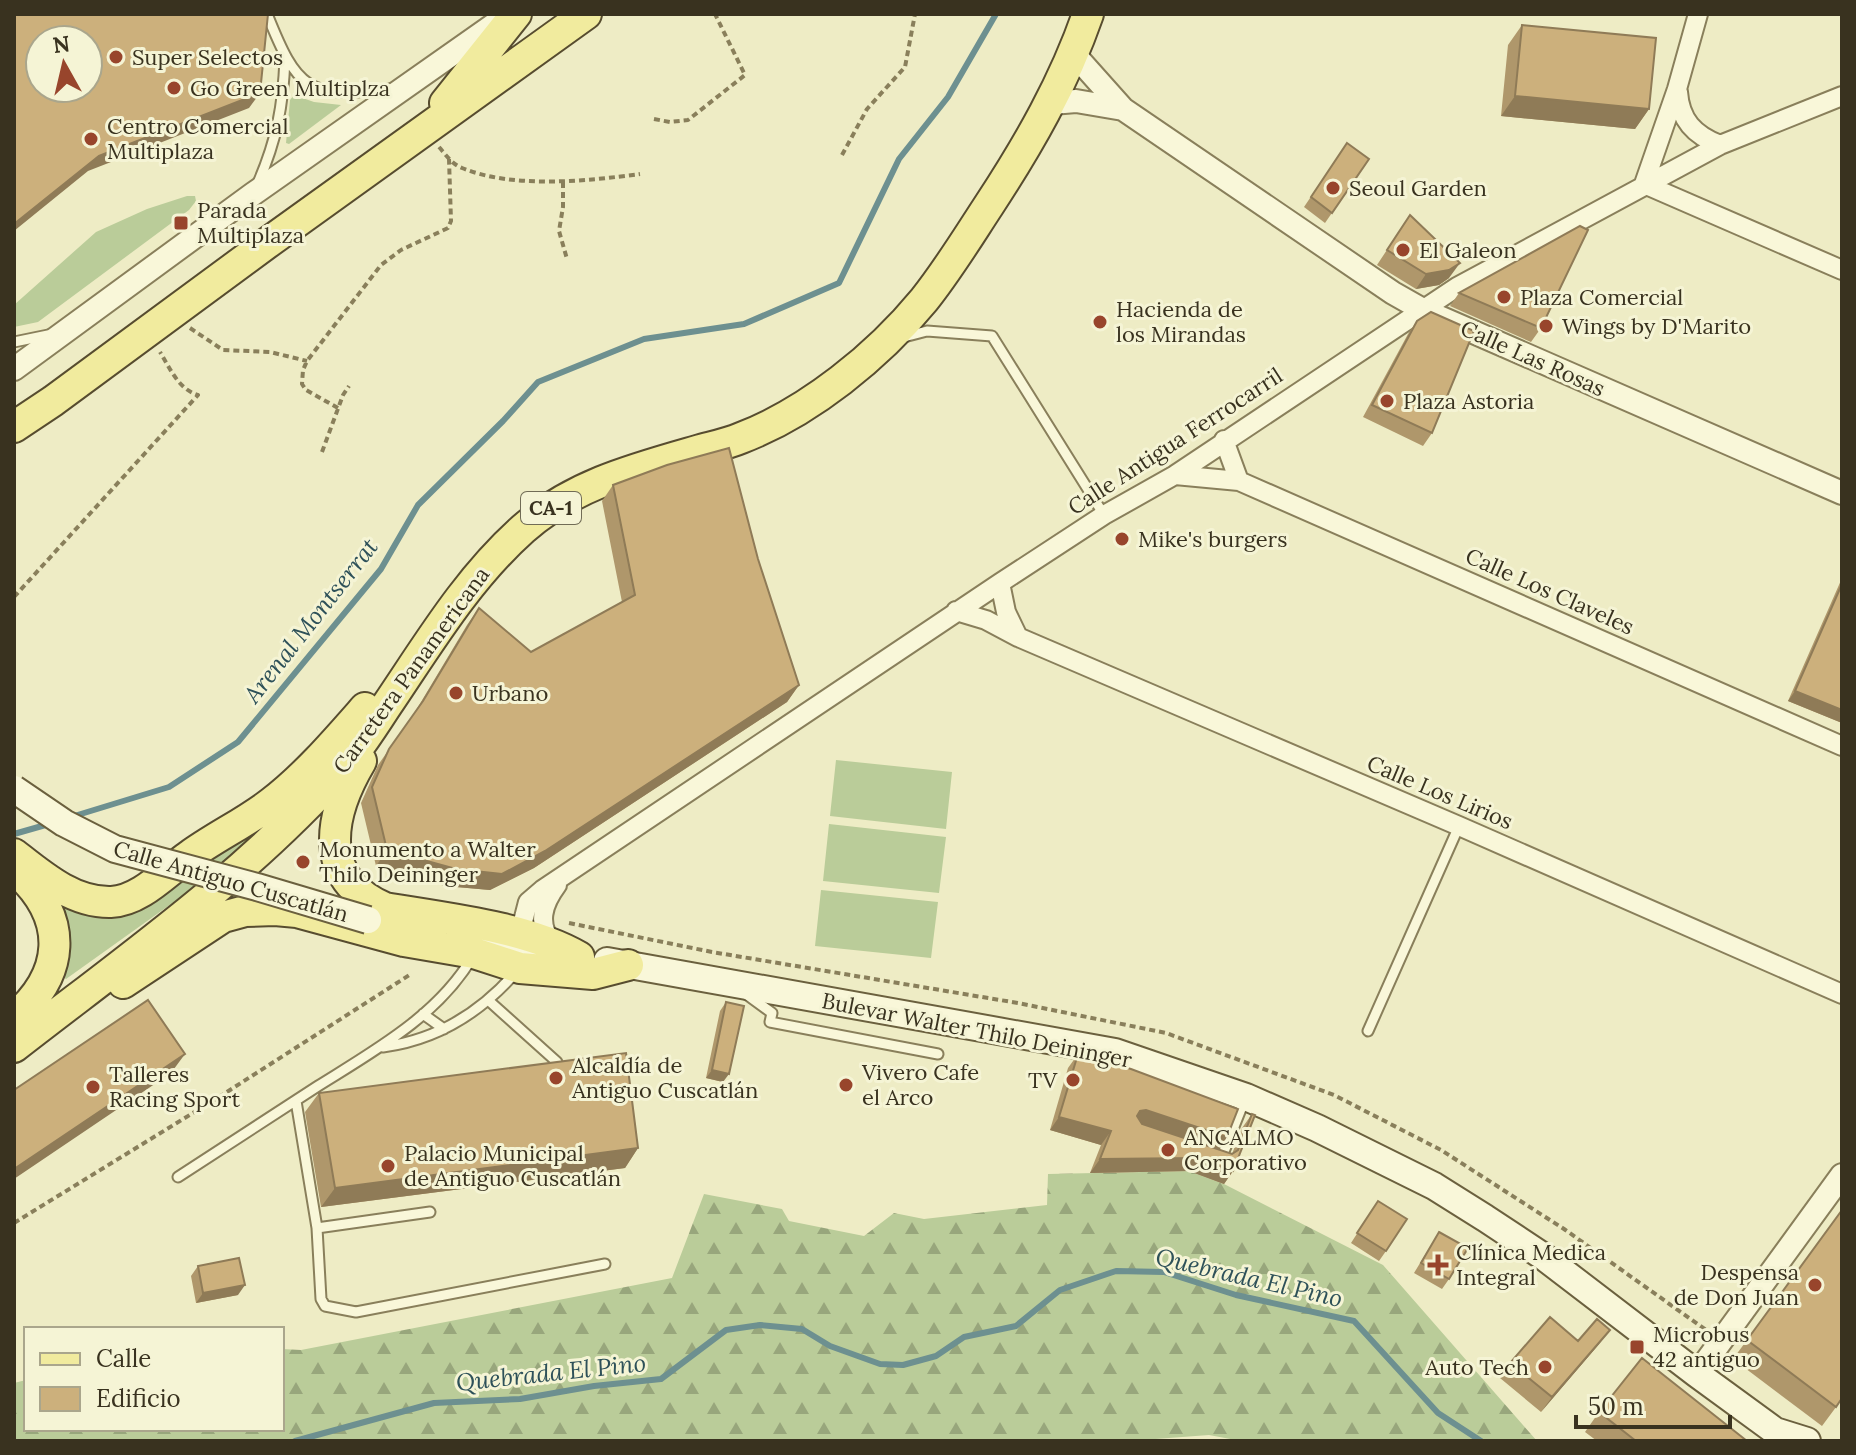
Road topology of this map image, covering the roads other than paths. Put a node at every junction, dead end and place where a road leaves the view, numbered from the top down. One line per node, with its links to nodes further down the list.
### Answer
1 (267, 14): 7 (lane)
2 (513, 14): 8 (street); 13 (main road)
3 (586, 14): 13 (main road)
4 (1088, 14): 6 (main road, Carretera Panamericana / CA-1)
5 (1698, 14): 9 (street)
6 (1073, 53): 11 (main road, Carretera Panamericana / CA-1); 12 (street, Calle Las Rosas)
7 (285, 59): 8 (lane); 16 (lane)
8 (405, 88): 16 (street)
9 (1677, 89): 14 (street); 15 (street)
10 (1842, 96): 14 (street, Calle Antigua Ferrocarril)
11 (1052, 103): 12 (street, Calle Las Rosas); 21 (main road, Carretera Panamericana / CA-1)
12 (1123, 109): 18 (street, Calle Las Rosas)
13 (430, 126): 23 (main road)
14 (1720, 145): 15 (street, Calle Antigua Ferrocarril)
15 (1644, 184): 17 (street); 18 (street, Calle Antigua Ferrocarril)
16 (253, 194): 19 (street)
17 (1842, 270)
18 (1423, 310): 26 (street, Calle Antigua Ferrocarril); 29 (street, Calle Las Rosas)
19 (63, 332): 20 (lane); 22 (street)
20 (14, 342)
21 (885, 342): 30 (lane); 32 (main road, Carretera Panamericana / CA-1)
22 (14, 369)
23 (53, 401): 24 (main road); 25 (main road)
24 (14, 427)
25 (14, 435)
26 (1224, 440): 27 (street, Calle Antigua Ferrocarril); 28 (street)
27 (1175, 475): 28 (street, Calle Los Claveles); 30 (street, Calle Antigua Ferrocarril)
28 (1239, 481): 36 (street, Calle Los Claveles)
29 (1842, 493)
30 (1104, 515): 31 (street, Calle Antigua Ferrocarril)
31 (1000, 583): 33 (street, Calle Antigua Ferrocarril); 35 (street)
32 (464, 590): 34 (main road, Carretera Panamericana / CA-1); 39 (main road)
33 (956, 611): 35 (street, Calle Los Lirios); 41 (street, Calle Antigua Ferrocarril)
34 (434, 635): 43 (main road); 55 (main road, Carretera Panamericana / CA-1)
35 (1018, 637): 38 (street, Calle Los Lirios)
36 (1842, 746)
37 (14, 789): 43 (main road, Calle Antiguo Cuscatlán, bridge)
38 (1459, 826): 49 (street, Calle Los Lirios); 54 (lane)
39 (14, 854)
40 (14, 868): 48 (main road)
41 (563, 876): 43 (street, Calle Antigua Ferrocarril); 44 (street, Calle Antigua Ferrocarril)
42 (14, 896): 48 (main road)
43 (519, 950): 44 (main road); 45 (main road); 46 (main road); 50 (lane)
44 (566, 951): 45 (main road, Bulevar Walter Thilo Deininger); 46 (main road, Bulevar Walter Thilo Deininger)
45 (474, 953): 51 (lane); 57 (main road)
46 (628, 965): 47 (main road, Bulevar Walter Thilo Deininger)
47 (730, 983): 58 (lane); 60 (main road, Bulevar Walter Thilo Deininger)
48 (43, 987): 52 (main road)
49 (1842, 994)
50 (488, 1000): 53 (lane); 59 (lane)
51 (423, 1014): 53 (lane); 56 (lane)
52 (14, 1018)
53 (444, 1029): 56 (lane)
54 (1368, 1031)
55 (14, 1047)
56 (380, 1047): 61 (lane)
57 (14, 1054)
58 (938, 1054)
59 (557, 1062)
60 (1246, 1097): 62 (lane); 68 (main road, Bulevar Walter Thilo Deininger)
61 (296, 1101): 64 (lane); 66 (lane)
62 (1207, 1155)
63 (1842, 1175): 68 (street)
64 (178, 1177)
65 (430, 1212): 66 (lane)
66 (317, 1228): 67 (lane)
67 (605, 1264)
68 (1697, 1374): 69 (main road, Bulevar Walter Thilo Deininger)
69 (1779, 1436): 70 (main road, Bulevar Walter Thilo Deininger)
70 (1807, 1441)

